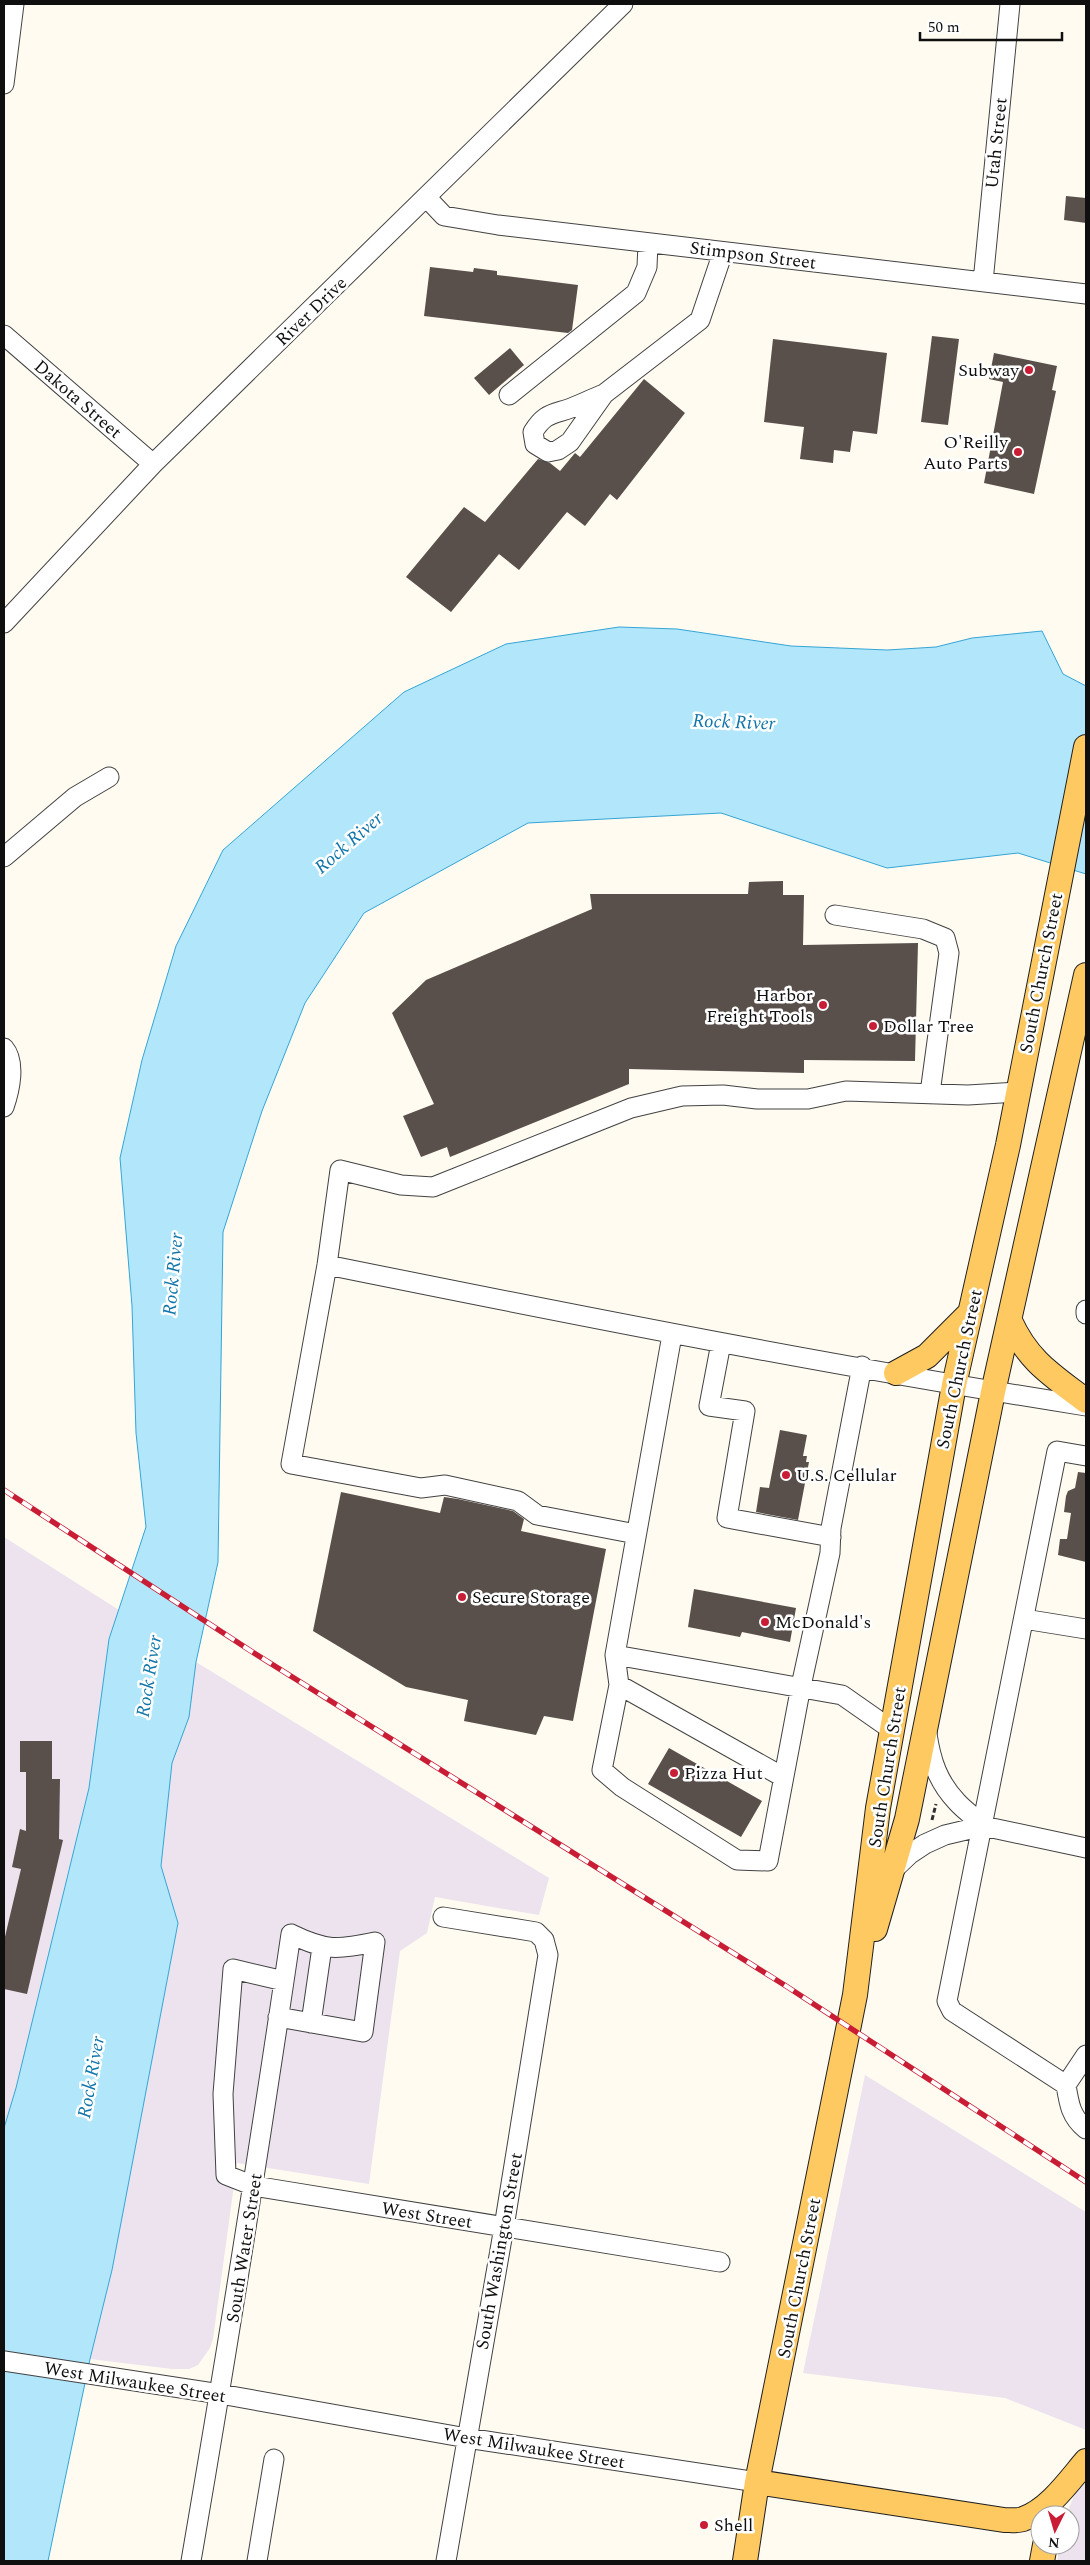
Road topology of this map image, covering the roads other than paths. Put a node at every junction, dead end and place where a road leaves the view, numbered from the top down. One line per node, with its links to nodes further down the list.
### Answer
1 (14, 4): 4 (street)
2 (623, 4): 5 (street, River Drive)
3 (1010, 4): 8 (street, Utah Street)
4 (4, 84)
5 (427, 198): 6 (street, Stimpson Street); 13 (street, River Drive)
6 (648, 243): 7 (street, Stimpson Street); 12 (street)
7 (723, 252): 8 (street, Stimpson Street); 11 (street)
8 (983, 282): 9 (street, Stimpson Street)
9 (1086, 294)
10 (4, 335): 13 (street, Dakota Street)
11 (604, 394)
12 (509, 395)
13 (153, 464): 14 (street, River Drive)
14 (4, 623)
15 (1086, 747): 21 (main road, South Church Street)
16 (109, 777): 17 (street)
17 (4, 856)
18 (835, 915): 22 (street)
19 (1086, 975): 26 (main road, South Church Street)
20 (4, 1048): 23 (street)
21 (1018, 1092): 22 (street); 25 (main road, South Church Street)
22 (930, 1093): 24 (street)
23 (4, 1107)
24 (327, 1265): 27 (street); 36 (street)
25 (970, 1313): 30 (main road); 31 (main road, South Church Street)
26 (1010, 1321): 32 (main road, South Church Street); 33 (main road)
27 (672, 1335): 28 (street); 36 (street)
28 (722, 1343): 29 (street); 37 (street)
29 (862, 1366): 30 (street); 37 (street)
30 (896, 1373): 31 (street)
31 (954, 1385): 32 (street); 44 (main road, South Church Street)
32 (993, 1392): 34 (street); 43 (main road, South Church Street)
33 (1086, 1401)
34 (1086, 1406)
35 (1086, 1456): 38 (street)
36 (636, 1534): 40 (street)
37 (830, 1536): 42 (street)
38 (1024, 1618): 39 (street); 46 (street)
39 (1086, 1629)
40 (615, 1655): 41 (street); 42 (street)
41 (619, 1685): 45 (street); 45 (street)
42 (801, 1686): 44 (street); 45 (street)
43 (926, 1728): 46 (street); 48 (main road, South Church Street)
44 (892, 1730): 52 (main road, South Church Street)
45 (783, 1777)
46 (983, 1826): 47 (street); 48 (street); 56 (street)
47 (1086, 1848)
48 (891, 1872): 52 (main road, South Church Street)
49 (443, 1917): 59 (street, South Washington Street)
50 (322, 1948): 51 (street, South Water Street); 54 (street); 54 (street)
51 (284, 1981): 53 (street, South Water Street); 58 (street, West Street)
52 (855, 1995): 66 (main road, South Church Street)
53 (278, 2017): 54 (street); 58 (street, South Water Street)
54 (311, 2023)
55 (1086, 2055): 56 (street)
56 (1066, 2085): 57 (street)
57 (1086, 2129)
58 (254, 2186): 59 (street, West Street); 62 (street, South Water Street)
59 (504, 2227): 60 (street, West Street); 63 (street, South Washington Street)
60 (720, 2262)
61 (4, 2361): 62 (street, West Milwaukee Street)
62 (220, 2394): 63 (street, West Milwaukee Street); 68 (street, South Water Street)
63 (467, 2438): 66 (street, West Milwaukee Street); 70 (street, South Washington Street)
64 (274, 2459): 69 (street)
65 (1086, 2461): 67 (main road, West Milwaukee Street)
66 (757, 2482): 67 (main road, West Milwaukee Street); 71 (main road, South Church Street)
67 (1055, 2504)
68 (191, 2561)
69 (257, 2561)
70 (446, 2561)
71 (744, 2561)

